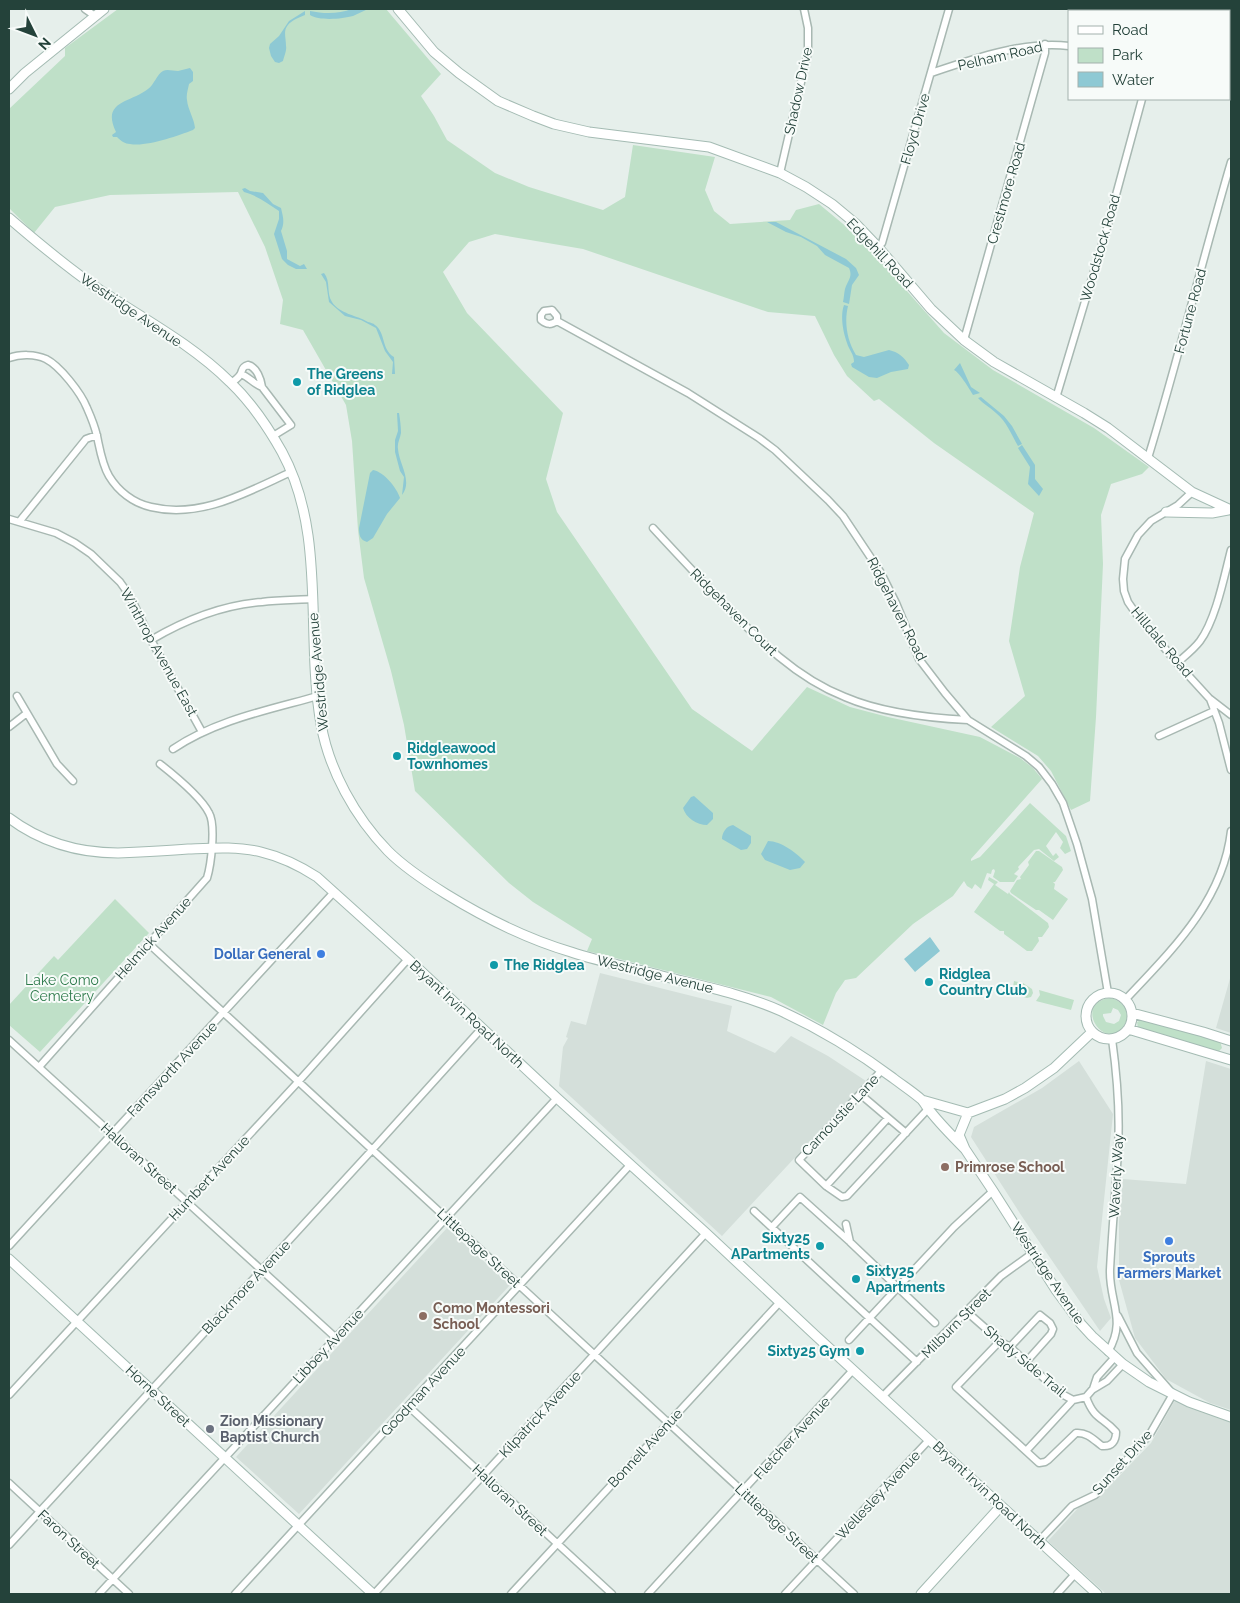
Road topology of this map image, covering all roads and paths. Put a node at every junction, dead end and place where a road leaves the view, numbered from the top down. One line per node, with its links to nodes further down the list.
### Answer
1 (85, 9): 6 (street)
2 (104, 9): 6 (street)
3 (398, 9): 13 (street, Edgehill Road)
4 (804, 9): 13 (street, Shadow Drive)
5 (949, 9): 9 (street, Floyd Drive)
6 (94, 16): 10 (street)
7 (1044, 44): 8 (street, Pelham Road); 9 (street, Pelham Road); 17 (street, Crestmore Road)
8 (1068, 46)
9 (931, 73): 15 (street, Floyd Drive)
10 (9, 89)
11 (1142, 100): 22 (street, Woodstock Road)
12 (1231, 162): 25 (street, Fortune Road)
13 (780, 173): 15 (street, Edgehill Road)
14 (9, 218): 21 (street, Westridge Avenue)
15 (878, 247): 17 (street, Edgehill Road)
16 (557, 321): 43 (street, Ridgehaven Road)
17 (964, 340): 22 (street, Edgehill Road)
18 (9, 358): 23 (street)
19 (241, 374): 20 (street); 20 (street); 21 (street)
20 (255, 378): 24 (street)
21 (231, 383): 24 (street, Westridge Avenue)
22 (1056, 398): 25 (street, Edgehill Road)
23 (97, 434): 26 (street); 31 (street)
24 (272, 436): 26 (street, Westridge Avenue)
25 (1148, 458): 27 (street, Edgehill Road)
26 (291, 472): 34 (street, Westridge Avenue)
27 (1192, 492): 28 (street, Edgehill Road); 29 (street, Hilldale Road)
28 (1230, 510): 29 (street)
29 (1166, 512): 36 (street, Hilldale Road)
30 (9, 520): 31 (street, Winthrop Avenue East)
31 (18, 522): 35 (street, Winthrop Avenue East)
32 (652, 528): 43 (street, Ridgehaven Court)
33 (1231, 550): 36 (street)
34 (313, 600): 35 (street); 38 (street, Westridge Avenue)
35 (152, 640): 45 (street, Winthrop Avenue East)
36 (1178, 663): 39 (street, Hilldale Road)
37 (17, 696): 41 (street)
38 (318, 696): 45 (street); 69 (street, Westridge Avenue)
39 (1210, 698): 40 (street, Hilldale Road); 42 (street, Hilldale Road)
40 (1214, 710): 46 (street); 49 (street, Hilldale Road)
41 (28, 714): 44 (street); 50 (street)
42 (1231, 715)
43 (968, 720): 57 (street, Ridgehaven Road)
44 (9, 727)
45 (202, 732): 47 (street)
46 (1159, 736)
47 (173, 749)
48 (160, 764): 53 (street, Helmick Avenue)
49 (1231, 770)
50 (73, 780)
51 (9, 818): 53 (street, Bryant Irvin Road North)
52 (1231, 831): 58 (street)
53 (212, 848): 54 (street, Bryant Irvin Road North); 55 (street, Helmick Avenue)
54 (334, 892): 56 (street, Bryant Irvin Road North); 59 (street, Farnsworth Avenue)
55 (148, 943): 59 (street, Littlepage Street); 68 (street, Helmick Avenue)
56 (408, 959): 61 (street, Bryant Irvin Road North); 70 (street, Humbert Avenue)
57 (1108, 992): 58 (street); 63 (street)
58 (1126, 999): 60 (street)
59 (223, 1012): 70 (street, Littlepage Street); 78 (street, Farnsworth Avenue)
60 (1132, 1013): 62 (street); 66 (street)
61 (482, 1028): 72 (street, Bryant Irvin Road North); 80 (street, Blackmore Avenue)
62 (1128, 1029): 64 (street); 67 (street)
63 (1092, 1032): 64 (street); 75 (street)
64 (1112, 1039): 99 (street, Waverly Way)
65 (9, 1040): 68 (street, Halloran Street)
66 (1231, 1041)
67 (1231, 1060)
68 (38, 1067): 78 (street, Halloran Street)
69 (882, 1070): 71 (street, Carnoustie Lane); 73 (street, Westridge Avenue)
70 (298, 1082): 80 (street, Littlepage Street); 84 (street, Humbert Avenue)
71 (860, 1094): 76 (street); 82 (street, Carnoustie Lane)
72 (556, 1098): 81 (street, Bryant Irvin Road North); 86 (street, Libbey Avenue)
73 (922, 1100): 74 (street, Westridge Avenue); 75 (street)
74 (928, 1109): 77 (street); 79 (street, Westridge Avenue)
75 (968, 1113): 79 (street, Westridge Avenue)
76 (888, 1118): 77 (street); 82 (street)
77 (906, 1133): 82 (street)
78 (112, 1134): 84 (street, Halloran Street); 91 (street, Farnsworth Avenue)
79 (965, 1149): 83 (street, Westridge Avenue)
80 (372, 1150): 86 (street, Littlepage Street); 94 (street, Blackmore Avenue)
81 (630, 1165): 89 (street, Bryant Irvin Road North); 95 (street, Goodman Avenue)
82 (826, 1186)
83 (993, 1191): 92 (street, Westridge Avenue); 96 (street)
84 (187, 1202): 94 (street, Halloran Street); 101 (street, Humbert Avenue)
85 (754, 1211): 88 (street)
86 (446, 1217): 95 (street, Littlepage Street); 103 (street, Libbey Avenue)
87 (846, 1224): 90 (street)
88 (772, 1228): 90 (street); 100 (street)
89 (706, 1233): 97 (street, Bryant Irvin Road North); 107 (street, Kilpatrick Avenue)
90 (850, 1242): 96 (street)
91 (9, 1246)
92 (1033, 1253): 98 (street, Milburn Street); 108 (street, Westridge Avenue)
93 (9, 1259): 101 (street, Horne Street)
94 (262, 1270): 103 (street, Halloran Street); 113 (street, Blackmore Avenue)
95 (520, 1286): 107 (street, Littlepage Street); 120 (street, Goodman Avenue)
96 (897, 1287): 100 (street); 102 (street)
97 (780, 1302): 112 (street, Bryant Irvin Road North); 122 (street, Bonnell Avenue)
98 (967, 1312): 105 (street, Shady Side Trail); 110 (street, Milburn Street)
99 (1117, 1314): 108 (street, Waverly Way); 115 (street, Waverly Way)
100 (870, 1317): 104 (street); 110 (street)
101 (76, 1322): 113 (street, Horne Street); 116 (street, Humbert Avenue)
102 (935, 1323)
103 (335, 1338): 125 (street, Libbey Avenue)
104 (849, 1340)
105 (1000, 1341): 106 (street, Shady Side Trail); 124 (street)
106 (1010, 1347): 109 (street, Shady Side Trail); 109 (street)
107 (594, 1355): 122 (street, Littlepage Street); 126 (street, Kilpatrick Avenue)
108 (1111, 1355): 111 (street, Westridge Avenue); 114 (street)
109 (1026, 1361): 119 (street, Shady Side Trail)
110 (917, 1362): 117 (street, Milburn Street)
111 (1122, 1364): 114 (street); 115 (street, Westridge Avenue)
112 (854, 1370): 117 (street, Bryant Irvin Road North); 128 (street, Fletcher Avenue)
113 (151, 1390): 125 (street, Horne Street); 130 (street, Blackmore Avenue)
114 (1092, 1390): 118 (street)
115 (1173, 1394): 121 (street, Westridge Avenue); 132 (street, Sunset Drive)
116 (9, 1395)
117 (882, 1396): 123 (street, Bryant Irvin Road North)
118 (1086, 1397): 119 (street, Shady Side Trail); 124 (street)
119 (1073, 1400): 124 (street)
120 (408, 1406): 126 (street, Halloran Street); 131 (street, Goodman Avenue)
121 (1231, 1417)
122 (669, 1423): 128 (street, Littlepage Street); 134 (street, Bonnell Avenue)
123 (929, 1440): 129 (street, Bryant Irvin Road North); 135 (street, Wellesley Avenue)
124 (1026, 1451)
125 (224, 1458): 131 (street, Horne Street); 137 (street, Libbey Avenue)
126 (483, 1475): 134 (street, Halloran Street); 141 (street, Kilpatrick Avenue)
127 (9, 1483): 130 (street, Faron Street)
128 (743, 1492): 135 (street, Littlepage Street); 144 (street, Fletcher Avenue)
129 (1001, 1506): 132 (street, Bryant Irvin Road North); 147 (street)
130 (39, 1511): 133 (street, Blackmore Avenue); 137 (street, Faron Street)
131 (298, 1526): 140 (street, Goodman Avenue); 141 (street, Horne Street)
132 (1039, 1541): 136 (street, Bryant Irvin Road North)
133 (9, 1544)
134 (557, 1544): 142 (street, Bonnell Avenue); 143 (street, Halloran Street)
135 (817, 1560): 145 (street, Wellesley Avenue); 146 (street, Littlepage Street)
136 (1076, 1574): 148 (street); 149 (street, Bryant Irvin Road North)
137 (113, 1579): 138 (street, Libbey Avenue); 139 (street, Faron Street)
138 (99, 1594)
139 (129, 1594)
140 (235, 1594)
141 (373, 1594)
142 (511, 1594)
143 (612, 1594)
144 (648, 1594)
145 (785, 1594)
146 (854, 1594)
147 (921, 1594)
148 (1057, 1594)
149 (1098, 1594)

